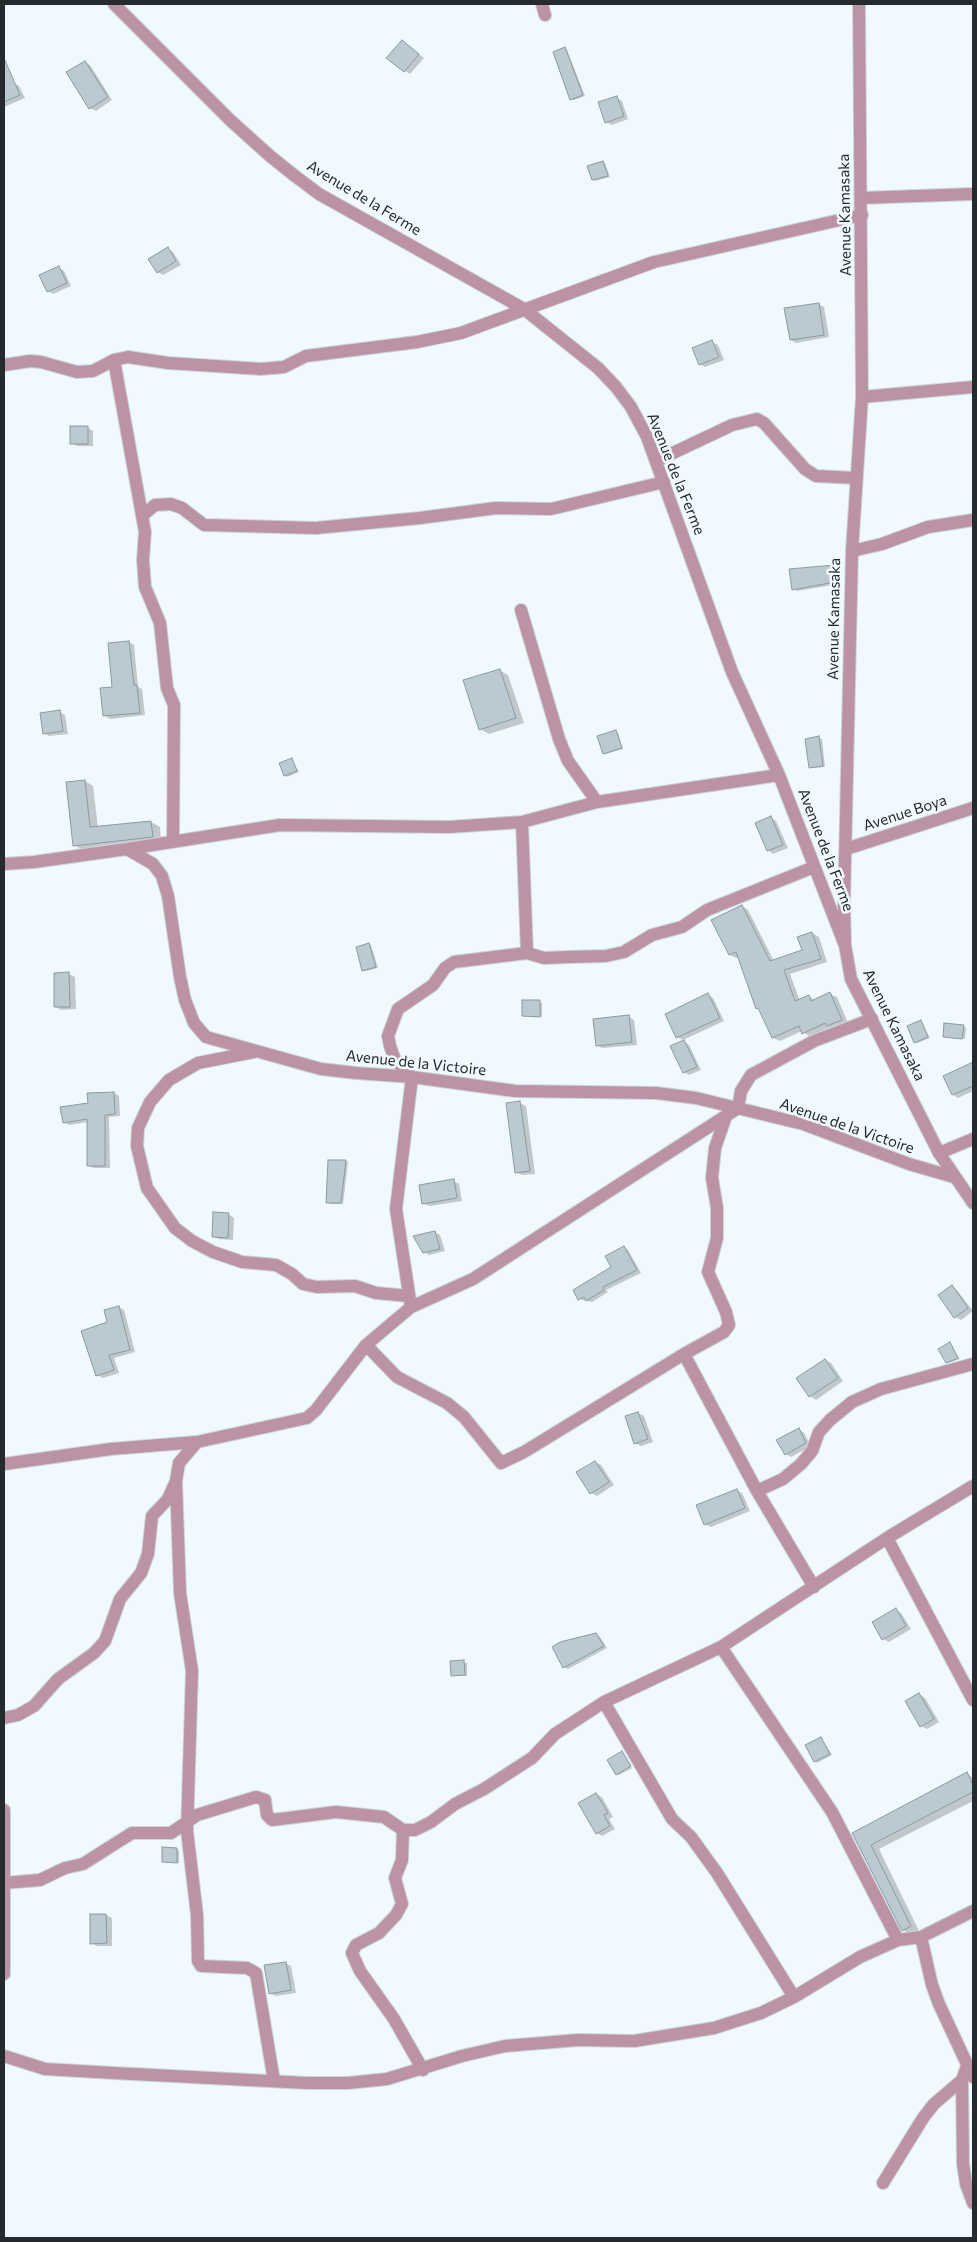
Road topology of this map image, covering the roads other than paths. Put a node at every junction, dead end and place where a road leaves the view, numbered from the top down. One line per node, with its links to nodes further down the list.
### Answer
1 (114, 4): 6 (street, Avenue de la Ferme)
2 (859, 4): 4 (street, Avenue Kamasaka)
3 (973, 194): 4 (street)
4 (861, 198): 5 (street, Avenue Kamasaka)
5 (862, 214): 6 (street); 10 (street, Avenue Kamasaka)
6 (524, 308): 7 (street); 11 (street, Avenue de la Ferme)
7 (114, 360): 8 (street); 14 (street)
8 (4, 365)
9 (973, 387): 10 (street)
10 (862, 397): 12 (street, Avenue Kamasaka)
11 (656, 461): 12 (street); 13 (street, Avenue de la Ferme)
12 (856, 478): 16 (street, Avenue Kamasaka)
13 (664, 482): 14 (street); 18 (street, Avenue de la Ferme)
14 (142, 516): 22 (street)
15 (973, 520): 16 (street)
16 (852, 552): 24 (street, Avenue Kamasaka)
17 (521, 610): 19 (street)
18 (779, 775): 19 (street); 26 (street, Avenue de la Ferme)
19 (598, 802): 21 (street)
20 (973, 808): 24 (street, Avenue Boya)
21 (522, 822): 22 (street); 28 (street)
22 (173, 842): 23 (street)
23 (127, 849): 25 (street); 30 (street, Avenue de la Victoire)
24 (846, 849): 27 (street, Avenue Kamasaka)
25 (4, 864)
26 (814, 867): 27 (street, Avenue de la Ferme); 28 (street)
27 (845, 945): 29 (street, Avenue Kamasaka)
28 (527, 953): 31 (street)
29 (872, 1019): 32 (street); 35 (street, Avenue Kamasaka)
30 (258, 1052): 31 (street, Avenue de la Victoire); 38 (street)
31 (412, 1077): 32 (street, Avenue de la Victoire); 38 (street)
32 (738, 1108): 33 (street); 36 (street, Avenue de la Victoire)
33 (726, 1116): 38 (street); 40 (street)
34 (973, 1139): 35 (street)
35 (939, 1153): 36 (street, Avenue Kamasaka)
36 (954, 1177): 37 (street, Avenue Kamasaka)
37 (973, 1203)
38 (410, 1301): 39 (street)
39 (366, 1345): 40 (street); 42 (street)
40 (684, 1354): 46 (street)
41 (973, 1364): 46 (street)
42 (197, 1442): 43 (street); 44 (street)
43 (4, 1464)
44 (176, 1481): 52 (street); 54 (street)
45 (973, 1486): 47 (street)
46 (757, 1491): 48 (street)
47 (887, 1538): 48 (street); 50 (street)
48 (814, 1587): 49 (street)
49 (721, 1647): 51 (street); 59 (street)
50 (973, 1700)
51 (604, 1702): 55 (street); 61 (street)
52 (4, 1718)
53 (4, 1810): 56 (street)
54 (187, 1821): 55 (street); 56 (street); 65 (street)
55 (403, 1830): 63 (street)
56 (4, 1882): 60 (street)
57 (973, 1911): 58 (street)
58 (921, 1937): 59 (street); 64 (street)
59 (898, 1940): 61 (street)
60 (4, 1974)
61 (794, 1997): 63 (street)
62 (4, 2056): 65 (street)
63 (422, 2070): 65 (street)
64 (967, 2074): 66 (street); 67 (street)
65 (274, 2081)
66 (883, 2183)
67 (973, 2203)

